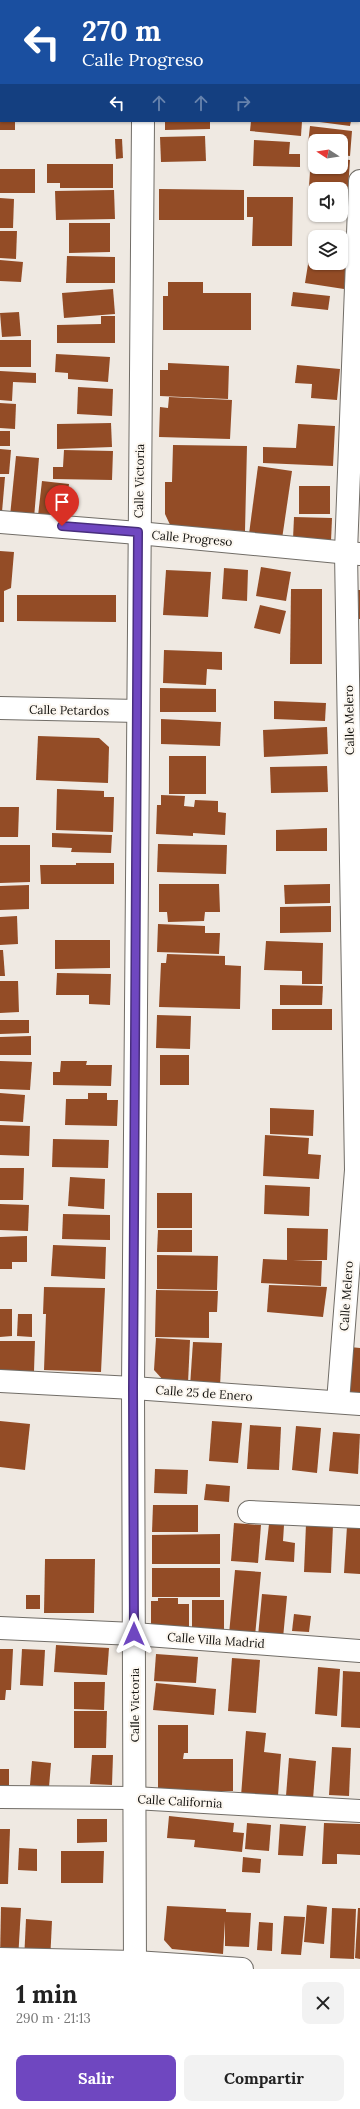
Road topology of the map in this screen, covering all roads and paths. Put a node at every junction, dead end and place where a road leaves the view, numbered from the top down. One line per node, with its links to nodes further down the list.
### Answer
1 (143, 122): 4 (street, Calle Victoria)
2 (360, 181): 5 (street, Calle Melero)
3 (0, 522): 4 (street, Calle Progreso)
4 (138, 532): 5 (street, Calle Progreso); 7 (street, Calle Victoria)
5 (353, 553): 10 (street, Calle Melero)
6 (0, 708): 7 (street, Calle Petardos)
7 (138, 711): 9 (street, Calle Victoria)
8 (0, 1381): 9 (street, Calle 25 de Enero)
9 (133, 1388): 10 (street, Calle 25 de Enero); 15 (street, Calle Victoria)
10 (338, 1402): 11 (street, Calle 25 de Enero)
11 (360, 1404)
12 (249, 1512): 13 (street)
13 (360, 1517)
14 (0, 1628): 15 (street, Calle Villa Madrid)
15 (134, 1634): 16 (street, Calle Villa Madrid); 18 (street, Calle Victoria)
16 (360, 1650)
17 (0, 1797): 18 (street, Calle California)
18 (134, 1798): 19 (street, Calle California); 21 (street, Calle Victoria)
19 (360, 1811)
20 (0, 1959): 21 (street)
21 (135, 1965): 22 (street)
22 (242, 1969)

